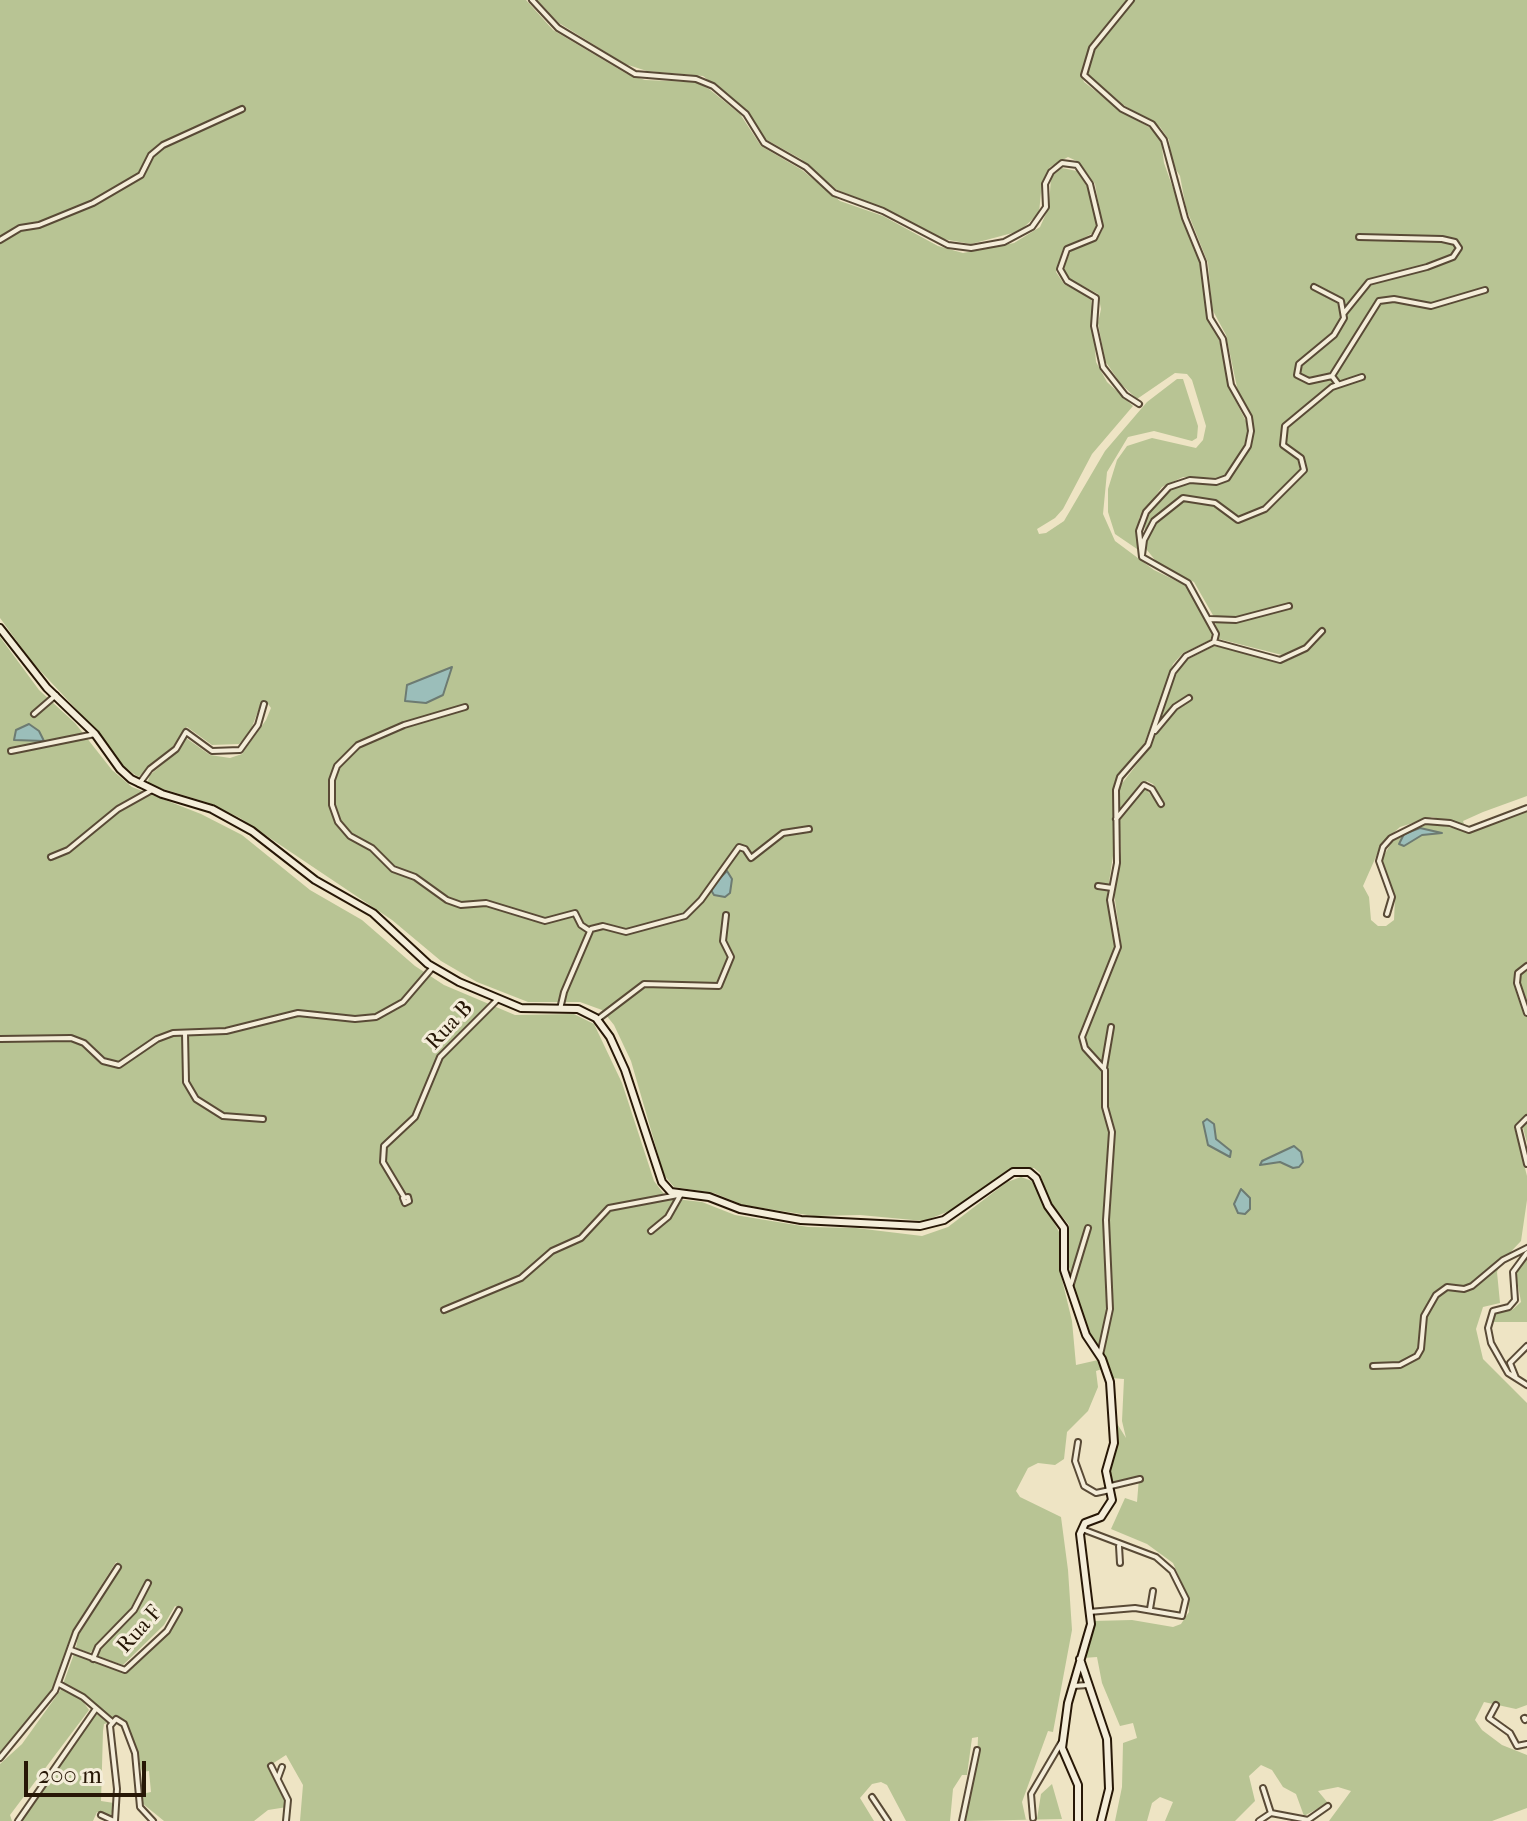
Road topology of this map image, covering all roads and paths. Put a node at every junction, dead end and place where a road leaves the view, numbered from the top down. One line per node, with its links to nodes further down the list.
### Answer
1 (532, 0): 12 (street)
2 (1131, 0): 13 (street)
3 (242, 109): 5 (street)
4 (1359, 237): 8 (street)
5 (0, 240)
6 (1314, 287): 8 (street)
7 (1485, 290): 9 (street)
8 (1344, 313): 9 (street)
9 (1332, 376): 11 (street)
10 (1362, 377): 11 (street)
11 (1338, 384): 13 (street)
12 (1139, 404)
13 (1142, 557): 15 (street)
14 (1289, 606): 15 (street)
15 (1210, 619): 18 (street)
16 (0, 628): 19 (street)
17 (1322, 631): 18 (street)
18 (1214, 642): 24 (street)
19 (56, 695): 23 (street); 25 (street)
20 (1189, 698): 24 (street)
21 (264, 704): 27 (street)
22 (465, 707): 38 (street)
23 (34, 714)
24 (1153, 733): 31 (street)
25 (95, 734): 26 (street); 27 (street)
26 (11, 751)
27 (139, 784): 28 (street)
28 (152, 790): 33 (street); 40 (street)
29 (1161, 804): 31 (street)
30 (1527, 808): 36 (street)
31 (1116, 819): 35 (street)
32 (809, 829): 38 (street)
33 (51, 857)
34 (1098, 886): 35 (street)
35 (1112, 888): 48 (street)
36 (1387, 914)
37 (726, 915): 44 (street)
38 (590, 931): 42 (street)
39 (1527, 966): 43 (street)
40 (433, 967): 41 (street); 46 (street)
41 (497, 1000): 42 (street); 53 (street, Rua B)
42 (560, 1009): 44 (street)
43 (1527, 1013)
44 (598, 1019): 52 (street)
45 (1111, 1027): 48 (street)
46 (185, 1032): 47 (street); 50 (street)
47 (0, 1039)
48 (1105, 1069): 60 (street)
49 (1527, 1118): 51 (street)
50 (263, 1119)
51 (1527, 1164)
52 (681, 1194): 55 (street); 57 (street); 58 (street)
53 (404, 1197)
54 (1088, 1228): 57 (street)
55 (651, 1231)
56 (1527, 1251): 61 (street); 62 (street)
57 (1071, 1284): 60 (street)
58 (444, 1310)
59 (1527, 1346): 62 (street)
60 (1101, 1357): 66 (street)
61 (1373, 1366)
62 (1521, 1382): 63 (street)
63 (1527, 1385)
64 (1078, 1442): 66 (street)
65 (1140, 1479): 66 (street)
66 (1112, 1488): 67 (street)
67 (1080, 1533): 68 (street); 75 (street)
68 (1119, 1545): 69 (street); 73 (street)
69 (1120, 1563)
70 (118, 1567): 76 (street)
71 (148, 1583): 78 (street)
72 (1153, 1591): 73 (street)
73 (1150, 1609): 75 (street)
74 (179, 1610): 78 (street, Rua F)
75 (1089, 1612): 77 (street)
76 (71, 1650): 78 (street); 79 (street)
77 (1080, 1658): 80 (street); 81 (street)
78 (93, 1659)
79 (59, 1684): 83 (street); 88 (street)
80 (1088, 1685): 81 (street); 105 (street)
81 (1073, 1686): 85 (street)
82 (1496, 1705): 86 (street)
83 (95, 1710): 84 (street); 98 (street)
84 (111, 1721): 99 (street); 100 (street)
85 (1062, 1741): 97 (street); 104 (street)
86 (1527, 1744)
87 (977, 1750): 103 (street)
88 (0, 1758)
89 (271, 1766): 91 (street)
90 (282, 1767): 91 (street)
91 (278, 1778): 101 (street)
92 (1263, 1788): 95 (street)
93 (872, 1797): 102 (street)
94 (1328, 1806): 95 (street)
95 (1271, 1813): 106 (street)
96 (101, 1815): 99 (street)
97 (1033, 1818)
98 (18, 1821)
99 (114, 1821)
100 (153, 1821)
101 (286, 1821)
102 (888, 1821)
103 (962, 1821)
104 (1078, 1821)
105 (1101, 1821)
106 (1259, 1821)

